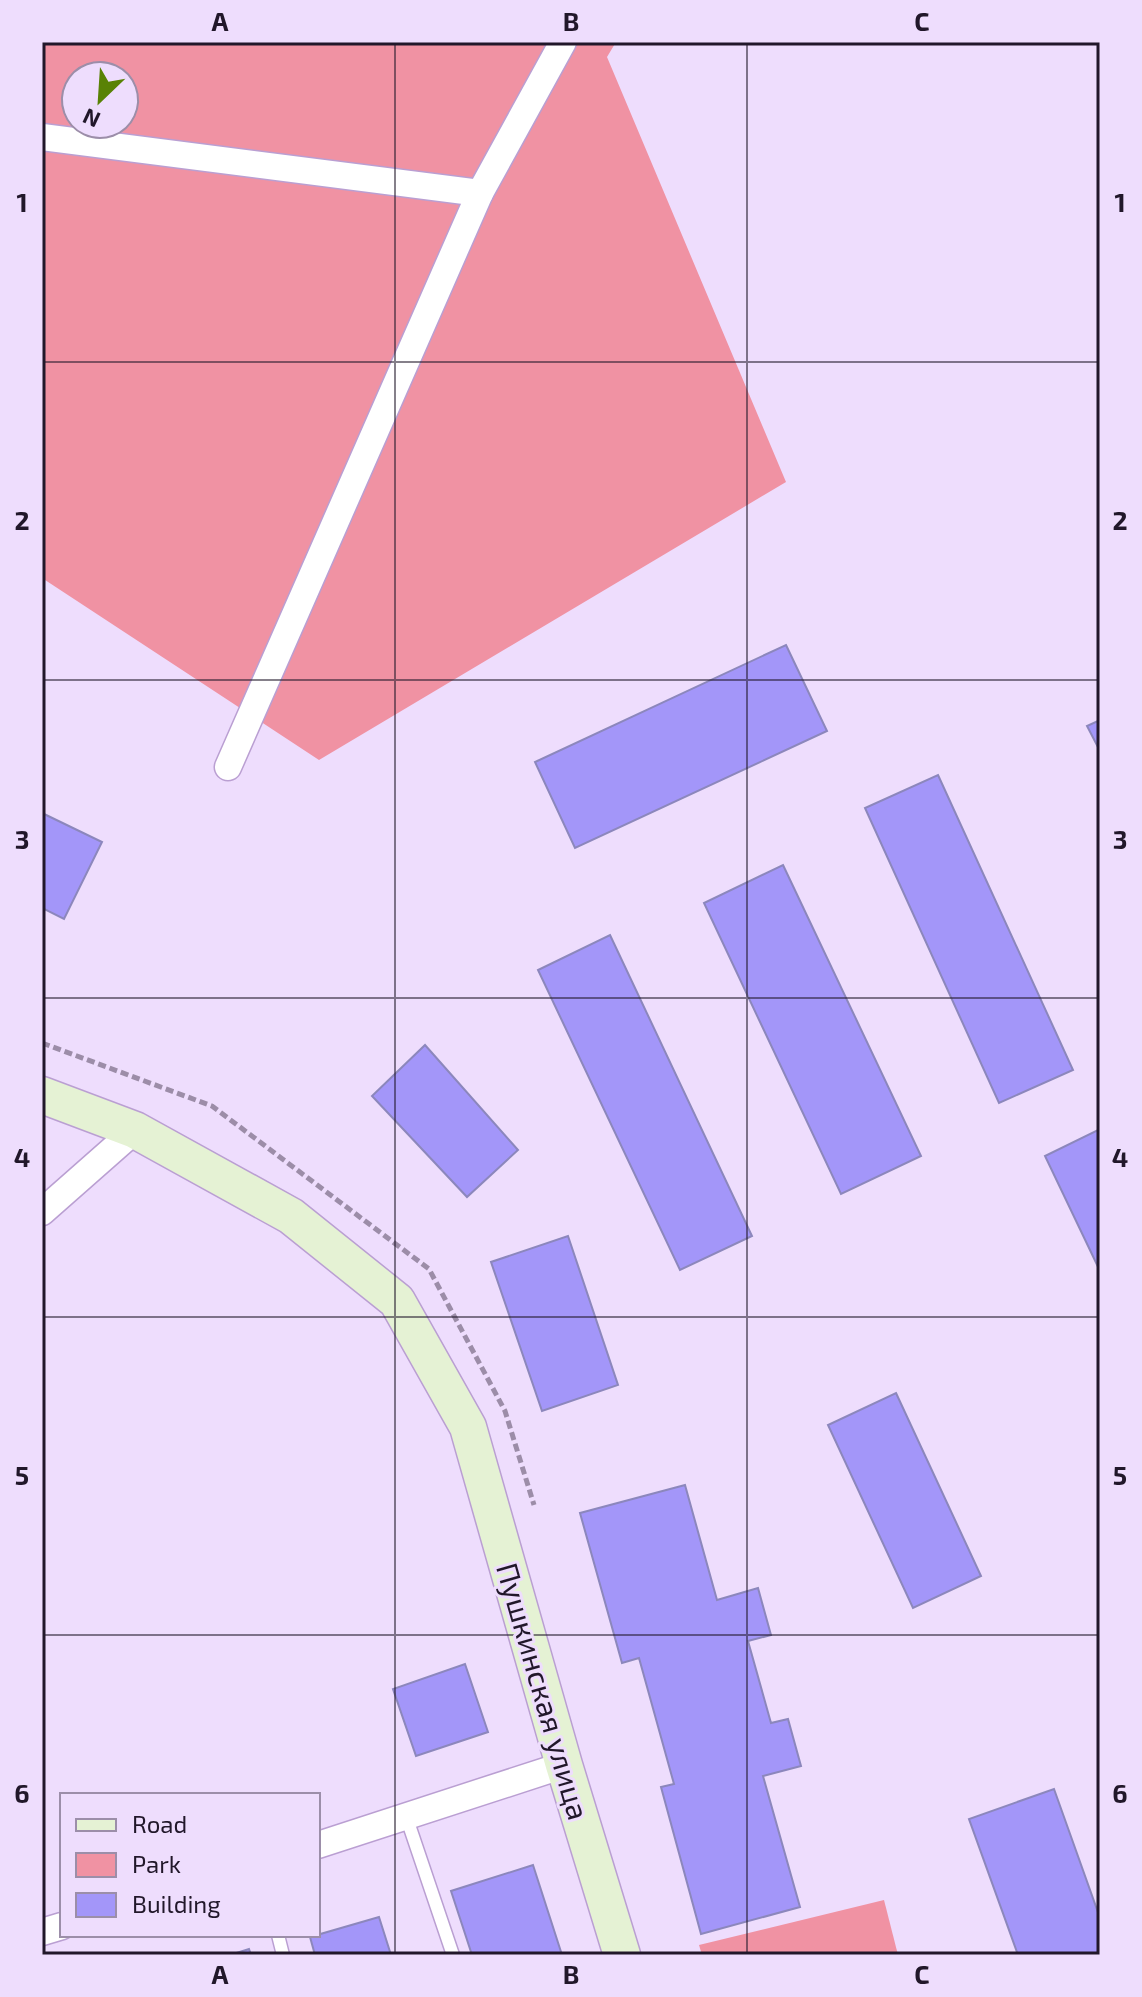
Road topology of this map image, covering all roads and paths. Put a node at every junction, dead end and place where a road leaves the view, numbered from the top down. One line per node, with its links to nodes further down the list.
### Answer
1 (563, 42): 3 (street)
2 (42, 137): 3 (street)
3 (480, 193): 4 (street)
4 (228, 767)
5 (42, 1095): 6 (main road, Пушкинская улица)
6 (135, 1130): 7 (street); 8 (main road, Пушкинская улица)
7 (42, 1212)
8 (564, 1765): 9 (street); 12 (main road, Пушкинская улица)
9 (406, 1816): 10 (street); 11 (lane)
10 (320, 1844)
11 (453, 1955)
12 (622, 1955)

